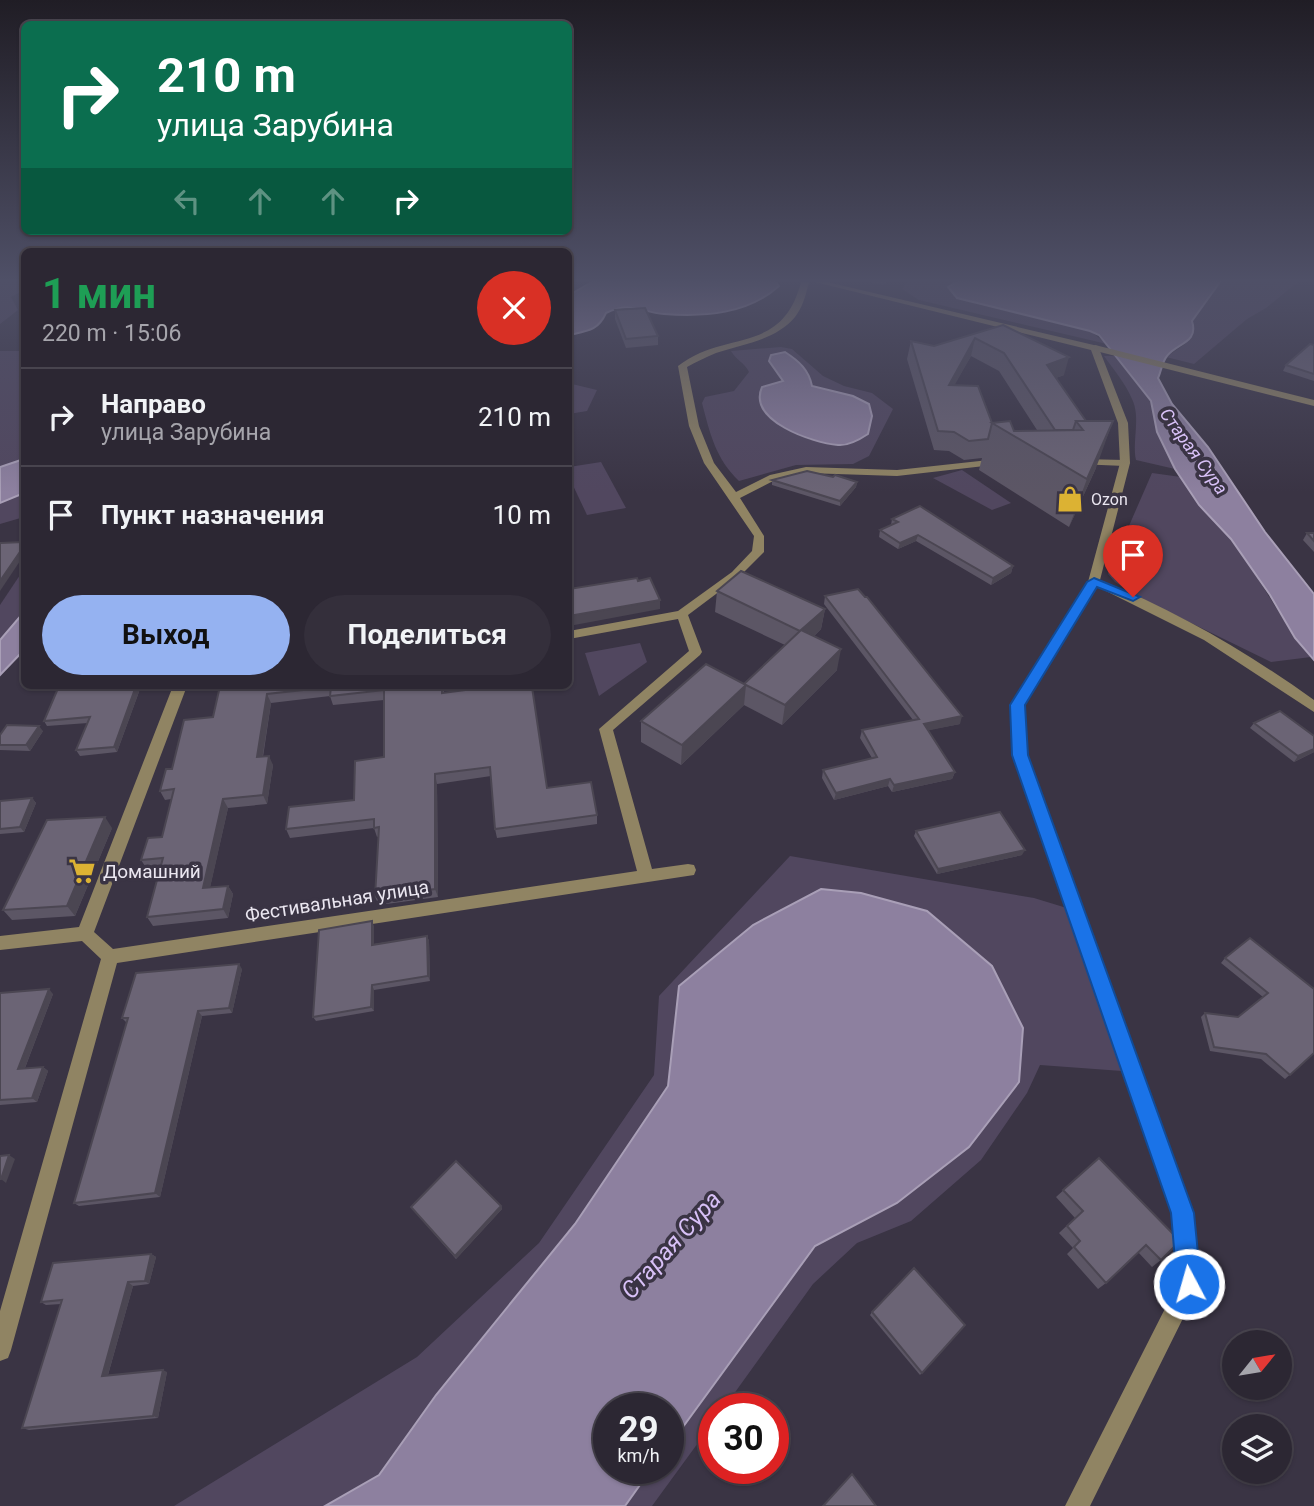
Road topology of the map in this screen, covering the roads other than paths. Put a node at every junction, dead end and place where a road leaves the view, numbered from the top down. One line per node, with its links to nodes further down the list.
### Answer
1 (709, 352): 8 (street)
2 (1097, 352): 7 (street)
3 (1113, 352): 4 (street)
4 (1314, 403)
5 (1009, 461): 8 (street)
6 (1074, 462): 7 (street)
7 (1125, 463): 9 (street)
8 (734, 497): 10 (street)
9 (1094, 582): 13 (street); 20 (street)
10 (682, 614): 11 (street); 15 (street)
11 (572, 634)
12 (179, 689): 16 (street)
13 (1314, 707)
14 (688, 870): 15 (street, Фестивальная улица)
15 (646, 877): 18 (street, Фестивальная улица)
16 (85, 934): 17 (street); 18 (street)
17 (0, 943)
18 (110, 957): 19 (street)
19 (0, 1350)
20 (1083, 1503)

